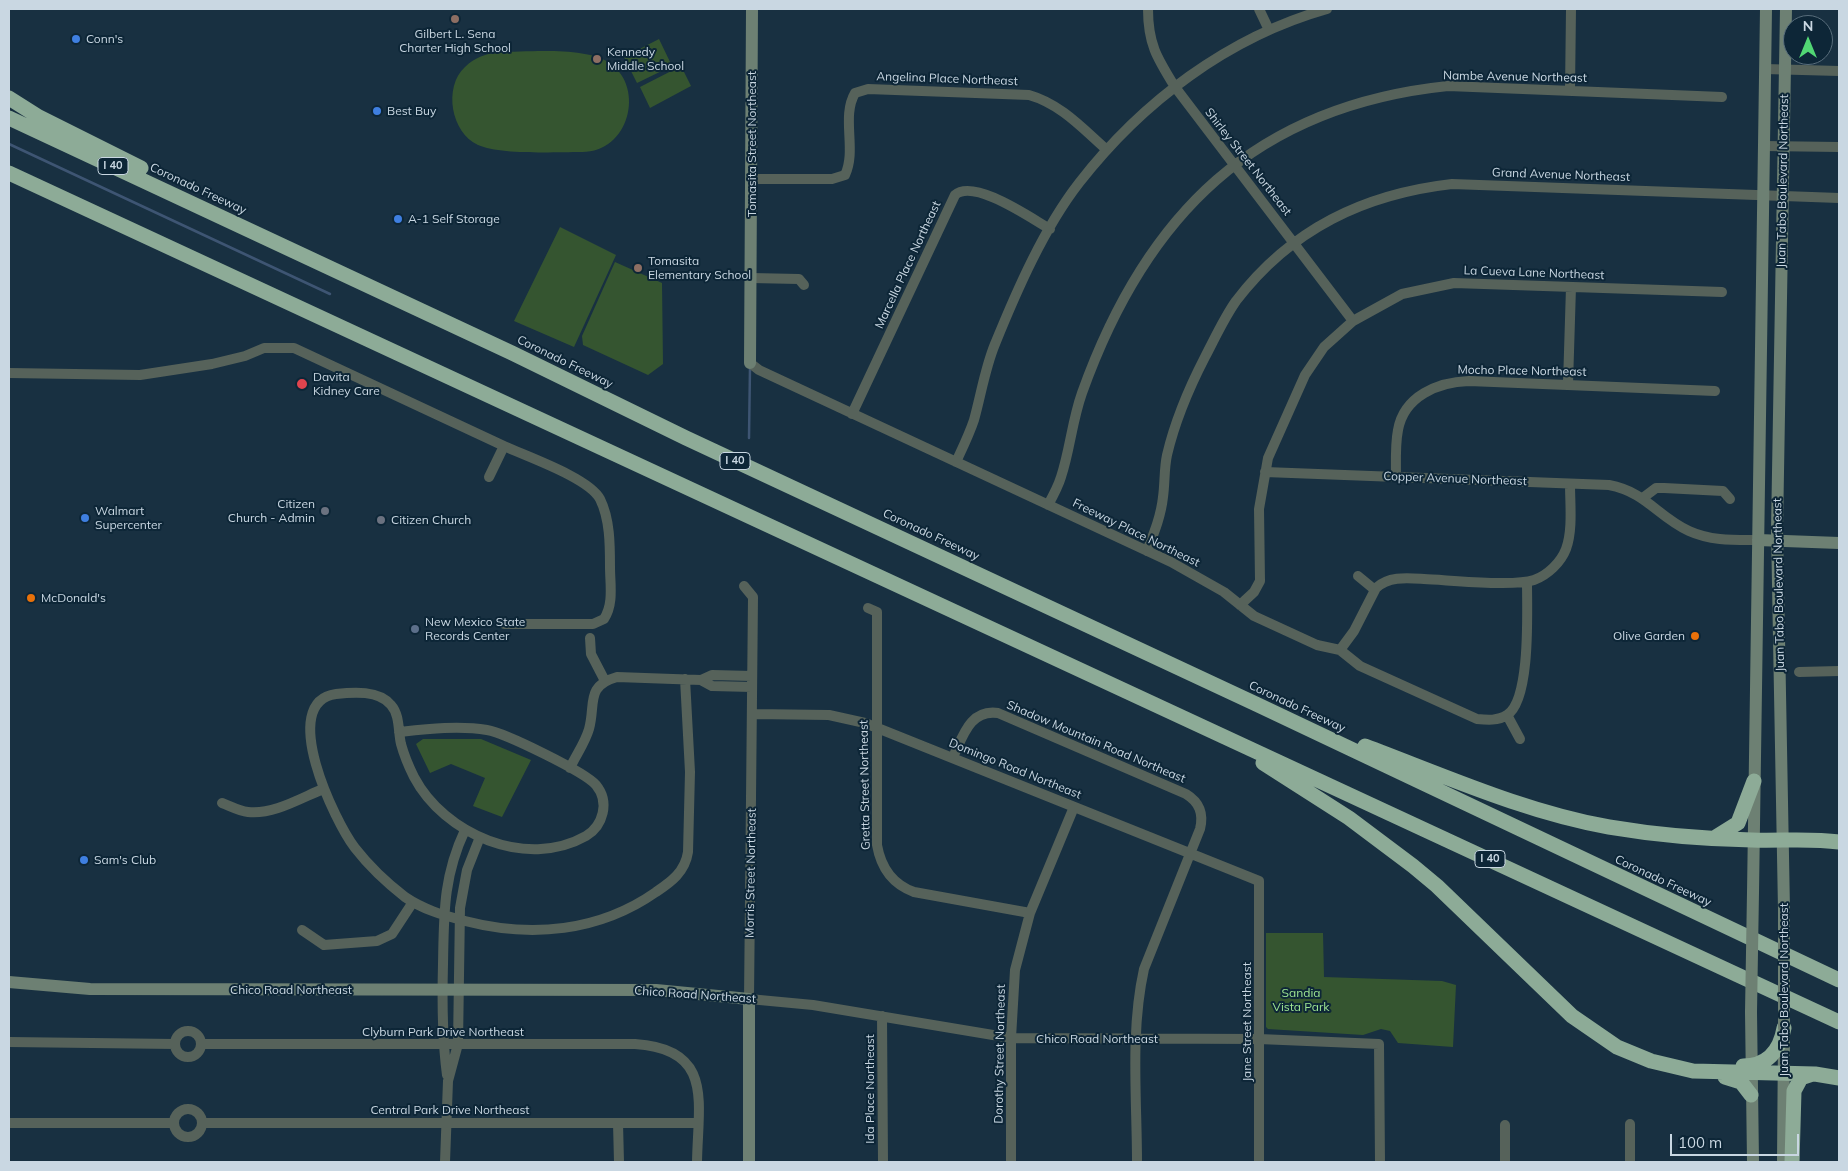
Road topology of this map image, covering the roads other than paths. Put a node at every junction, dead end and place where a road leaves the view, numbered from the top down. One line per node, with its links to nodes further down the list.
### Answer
1 (752, 9): 23 (main road, Tomasita Street Northeast)
2 (1148, 9): 12 (street, Shirley Street Northeast)
3 (1259, 9): 8 (street)
4 (1327, 9): 8 (street)
5 (1571, 9): 13 (street)
6 (1766, 9): 9 (main road, Juan Tabo Boulevard Northeast)
7 (1786, 9): 10 (main road, Juan Tabo Boulevard Northeast)
8 (1269, 30): 12 (street)
9 (1765, 69): 10 (street); 17 (main road, Juan Tabo Boulevard Northeast)
10 (1784, 70): 11 (street); 18 (main road, Juan Tabo Boulevard Northeast)
11 (1839, 71)
12 (1175, 87): 20 (street); 21 (street, Shirley Street Northeast)
13 (1570, 90): 14 (street, Nambe Avenue Northeast); 21 (street, Nambe Avenue Northeast)
14 (1722, 97)
15 (9, 98): 28 (highway)
16 (9, 118): 28 (highway, Coronado Freeway / I 40)
17 (1764, 146): 18 (street); 25 (main road, Juan Tabo Boulevard Northeast)
18 (1784, 146): 19 (street); 26 (main road, Juan Tabo Boulevard Northeast)
19 (1839, 147)
20 (1107, 150): 23 (street, Angelina Place Northeast); 29 (street)
21 (1235, 164): 30 (street, Shirley Street Northeast); 52 (street, Nambe Avenue Northeast)
22 (9, 173): 31 (highway, I 40)
23 (752, 179): 32 (main road, Tomasita Street Northeast)
24 (9, 184): 31 (highway)
25 (1763, 196): 26 (street, Grand Avenue Northeast); 30 (street, Grand Avenue Northeast); 37 (main road, Juan Tabo Boulevard Northeast)
26 (1783, 197): 27 (street, Grand Avenue Northeast); 38 (main road, Juan Tabo Boulevard Northeast)
27 (1839, 198)
28 (216, 214): 74 (highway, Coronado Freeway / I 40)
29 (1050, 229): 43 (street, Marcella Place Northeast); 45 (street)
30 (1295, 243): 36 (street, Shirley Street Northeast); 56 (street, Grand Avenue Northeast)
31 (189, 258): 73 (highway, I 40)
32 (751, 278): 33 (street); 39 (main road, Tomasita Street Northeast)
33 (804, 285)
34 (1572, 287): 35 (street, La Cueva Lane Northeast); 36 (street, La Cueva Lane Northeast); 41 (street)
35 (1722, 292)
36 (1353, 321): 46 (street)
37 (1760, 354): 38 (main road); 53 (main road, Juan Tabo Boulevard Northeast)
38 (1780, 355): 54 (main road, Juan Tabo Boulevard Northeast)
39 (750, 362): 43 (street, Freeway Place Northeast)
40 (9, 373): 44 (street)
41 (1568, 384): 42 (street, Mocho Place Northeast); 48 (street, Mocho Place Northeast)
42 (1714, 391)
43 (852, 414): 45 (street, Freeway Place Northeast)
44 (504, 446): 47 (street); 63 (street)
45 (956, 462): 52 (street, Freeway Place Northeast)
46 (1264, 472): 48 (street, Copper Avenue Northeast); 61 (street)
47 (489, 477)
48 (1396, 477): 49 (street, Copper Avenue Northeast)
49 (1570, 484): 50 (street, Copper Avenue Northeast); 58 (street)
50 (1644, 498): 51 (street); 53 (street, Copper Avenue Northeast)
51 (1730, 500)
52 (1048, 505): 56 (street, Freeway Place Northeast)
53 (1758, 540): 54 (main road, Copper Avenue Northeast); 82 (main road, Juan Tabo Boulevard Northeast)
54 (1777, 540): 55 (main road, Copper Avenue Northeast); 89 (main road, Juan Tabo Boulevard Northeast)
55 (1839, 543)
56 (1147, 551): 61 (street, Freeway Place Northeast)
57 (1358, 576): 60 (street)
58 (1527, 582): 60 (street); 76 (street)
59 (744, 586): 68 (street, Morris Street Northeast)
60 (1375, 590): 65 (street)
61 (1240, 605): 65 (street, Freeway Place Northeast)
62 (868, 608): 77 (street, Gretta Street Northeast)
63 (504, 624)
64 (590, 638): 71 (street)
65 (1340, 650): 76 (street, Freeway Place Northeast)
66 (1839, 671): 67 (street)
67 (1798, 672)
68 (752, 676): 70 (street); 72 (street, Morris Street Northeast)
69 (685, 679): 70 (street); 71 (street); 97 (street)
70 (701, 680): 72 (street)
71 (605, 681): 81 (street)
72 (752, 687): 75 (street, Morris Street Northeast)
73 (1141, 696): 105 (highway, I 40); 107 (highway)
74 (1256, 704): 88 (highway); 99 (highway, Coronado Freeway / I 40)
75 (753, 714): 77 (street, Domingo Road Northeast); 103 (street, Morris Street Northeast)
76 (1507, 715): 79 (street)
77 (876, 727): 80 (street, Domingo Road Northeast); 95 (street, Gretta Street Northeast)
78 (398, 732): 81 (street); 83 (street); 86 (street)
79 (1520, 739)
80 (953, 757): 85 (street, Domingo Road Northeast); 92 (street, Shadow Mountain Road Northeast)
81 (570, 768): 87 (street)
82 (1754, 781): 88 (highway); 90 (main road, Juan Tabo Boulevard Northeast)
83 (323, 789): 84 (street); 94 (street)
84 (222, 803)
85 (1074, 807): 92 (street, Domingo Road Northeast); 95 (street, Dorothy Street Northeast)
86 (465, 830): 87 (street); 96 (street)
87 (480, 837): 97 (street)
88 (1714, 838): 90 (highway)
89 (1783, 839): 90 (highway); 91 (highway); 106 (main road, Juan Tabo Boulevard Northeast, bridge)
90 (1754, 840): 116 (main road, Juan Tabo Boulevard Northeast, bridge)
91 (1839, 842)
92 (1191, 853): 93 (street, Domingo Road Northeast); 109 (street, Shadow Mountain Road Northeast)
93 (1260, 881): 110 (street, Jane Street Northeast)
94 (413, 902): 96 (street); 98 (street)
95 (1030, 913): 108 (street, Dorothy Street Northeast)
96 (444, 915): 97 (street); 101 (street)
97 (460, 920): 102 (street)
98 (302, 930)
99 (1839, 980)
100 (9, 982): 101 (main road, Chico Road Northeast)
101 (442, 990): 102 (main road, Chico Road Northeast); 114 (street)
102 (459, 990): 103 (main road, Chico Road Northeast); 115 (street)
103 (749, 999): 104 (street, Chico Road Northeast); 133 (main road, Morris Street Northeast)
104 (882, 1016): 108 (street, Chico Road Northeast); 134 (street, Ida Place Northeast)
105 (1839, 1022)
106 (1784, 1028): 116 (highway); 117 (main road, Juan Tabo Boulevard Northeast)
107 (1591, 1031): 116 (highway); 121 (highway)
108 (1011, 1038): 109 (street, Chico Road Northeast); 135 (street, Dorothy Street Northeast)
109 (1137, 1040): 110 (street, Chico Road Northeast); 136 (street, Shadow Mountain Road Northeast)
110 (1260, 1040): 137 (street, Jane Street Northeast); 138 (street, Chico Road Northeast)
111 (9, 1042): 112 (street)
112 (175, 1044): 113 (street); 113 (street)
113 (201, 1044): 114 (street, Clyburn Park Drive Northeast)
114 (443, 1044): 115 (street, Clyburn Park Drive Northeast); 120 (street)
115 (458, 1044): 120 (street); 124 (street, Clyburn Park Drive Northeast)
116 (1752, 1069): 117 (highway); 121 (main road, Juan Tabo Boulevard Northeast)
117 (1784, 1073): 118 (highway); 142 (main road, Juan Tabo Boulevard Northeast)
118 (1815, 1074): 119 (highway); 143 (highway)
119 (1839, 1078)
120 (448, 1081): 127 (street)
121 (1751, 1095): 141 (main road, Juan Tabo Boulevard Northeast)
122 (202, 1122): 126 (street); 126 (street); 127 (street, Central Park Drive Northeast)
123 (618, 1122): 124 (street, Central Park Drive Northeast); 127 (street, Central Park Drive Northeast); 131 (street)
124 (697, 1122): 132 (street)
125 (9, 1123): 126 (street)
126 (174, 1123)
127 (445, 1123): 130 (street)
128 (1630, 1124): 140 (street)
129 (1505, 1125): 139 (street)
130 (445, 1162)
131 (619, 1162)
132 (697, 1162)
133 (749, 1162)
134 (882, 1162)
135 (1011, 1162)
136 (1137, 1162)
137 (1259, 1162)
138 (1380, 1162)
139 (1505, 1162)
140 (1630, 1162)
141 (1752, 1162)
142 (1783, 1162)
143 (1792, 1162)

